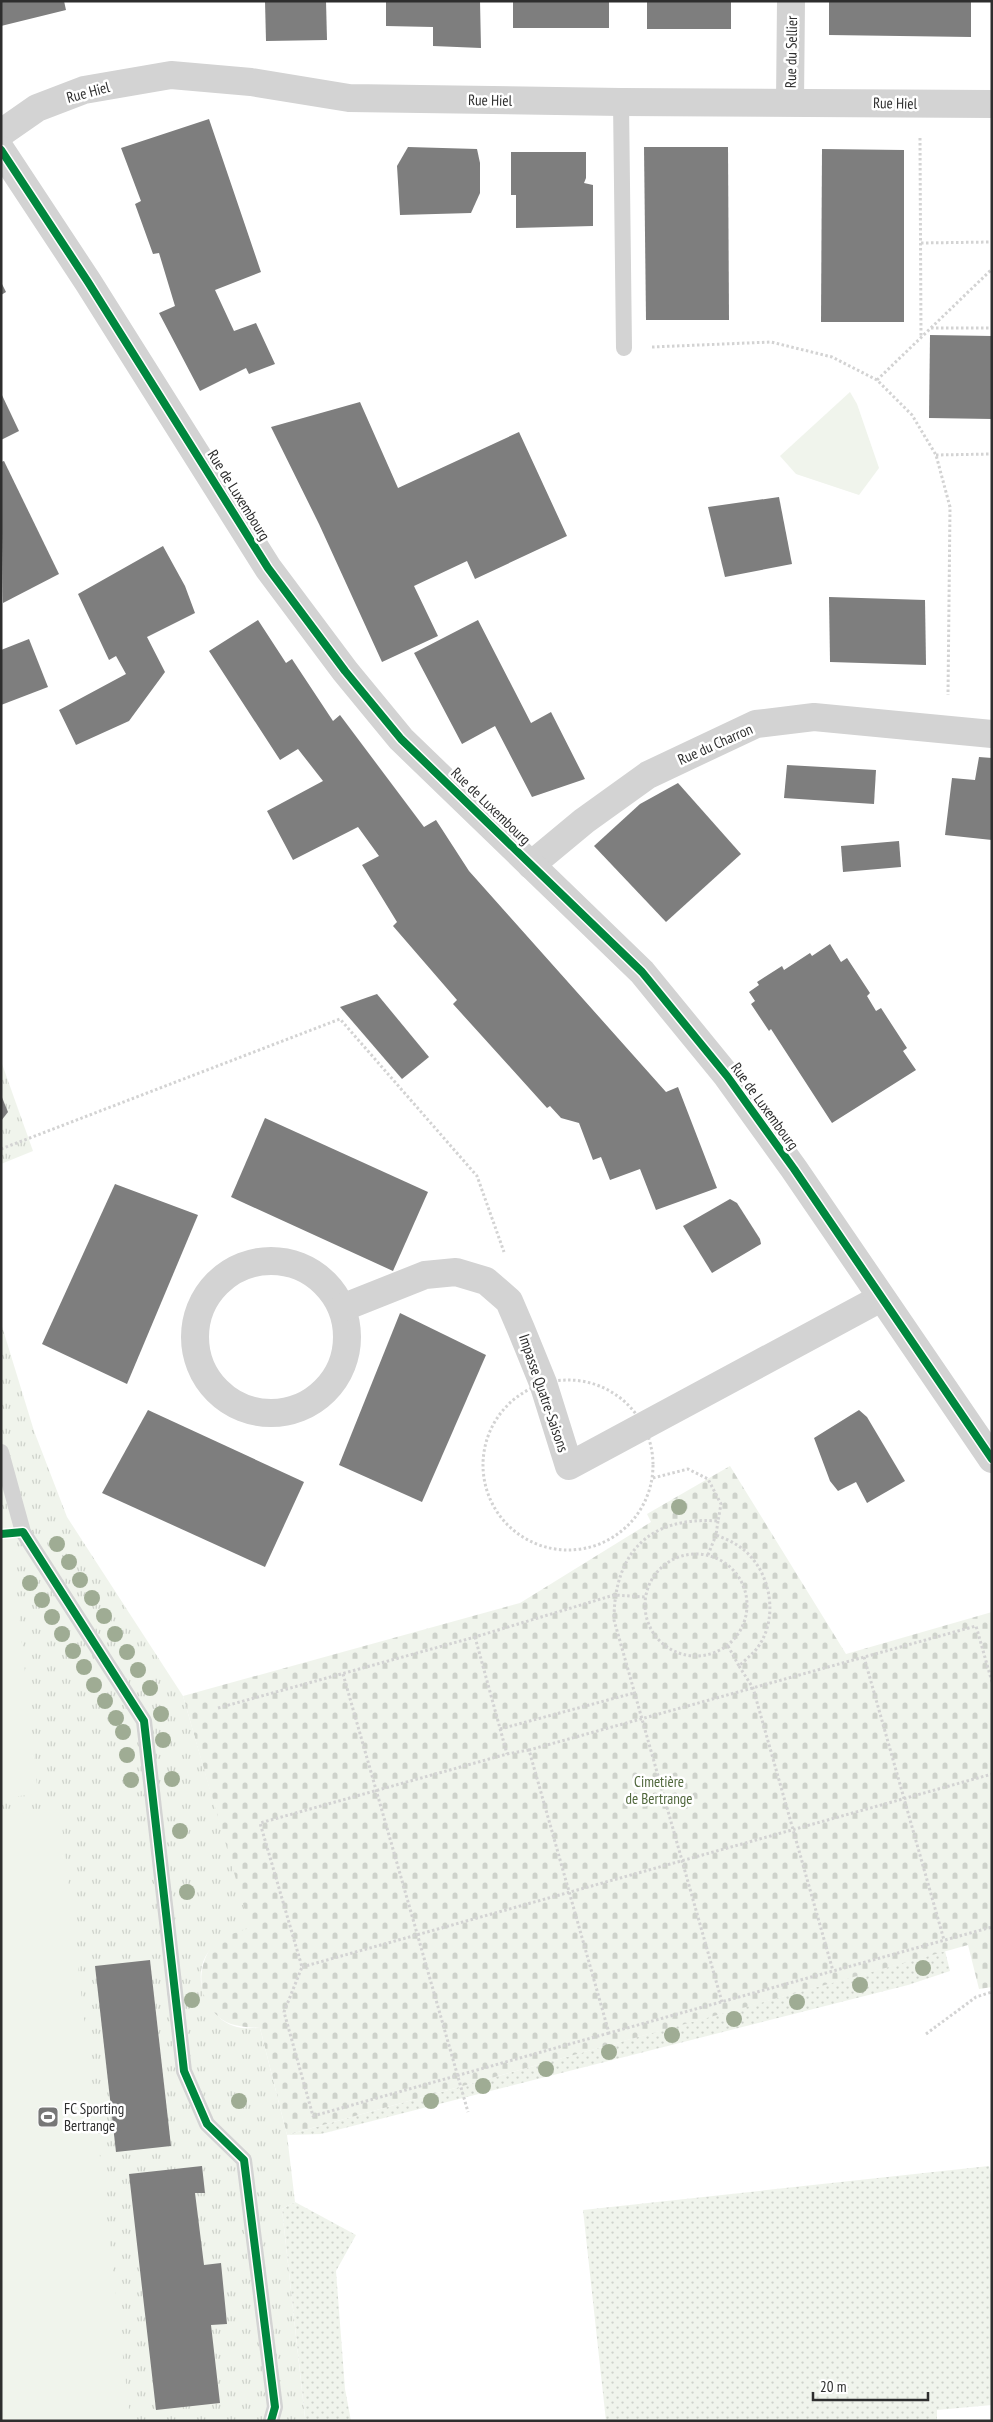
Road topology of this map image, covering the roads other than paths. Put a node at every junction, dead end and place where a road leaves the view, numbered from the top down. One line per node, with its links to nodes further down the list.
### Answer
1 (792, 1): 3 (street, Rue du Sellier)
2 (621, 102): 3 (street, Rue Hiel); 5 (street, Rue Hiel); 7 (lane)
3 (790, 102): 4 (street, Rue Hiel)
4 (992, 104)
5 (1, 133)
6 (1, 150): 9 (street, Rue de Luxembourg)
7 (624, 348)
8 (992, 734): 9 (street, Rue du Charron)
9 (531, 864): 10 (street, Rue de Luxembourg)
10 (881, 1298): 11 (street, Impasse Quatre-Saisons); 13 (street, Rue de Luxembourg)
11 (342, 1308): 11 (street)
12 (1, 1452): 14 (lane)
13 (992, 1459)
14 (271, 2421)

